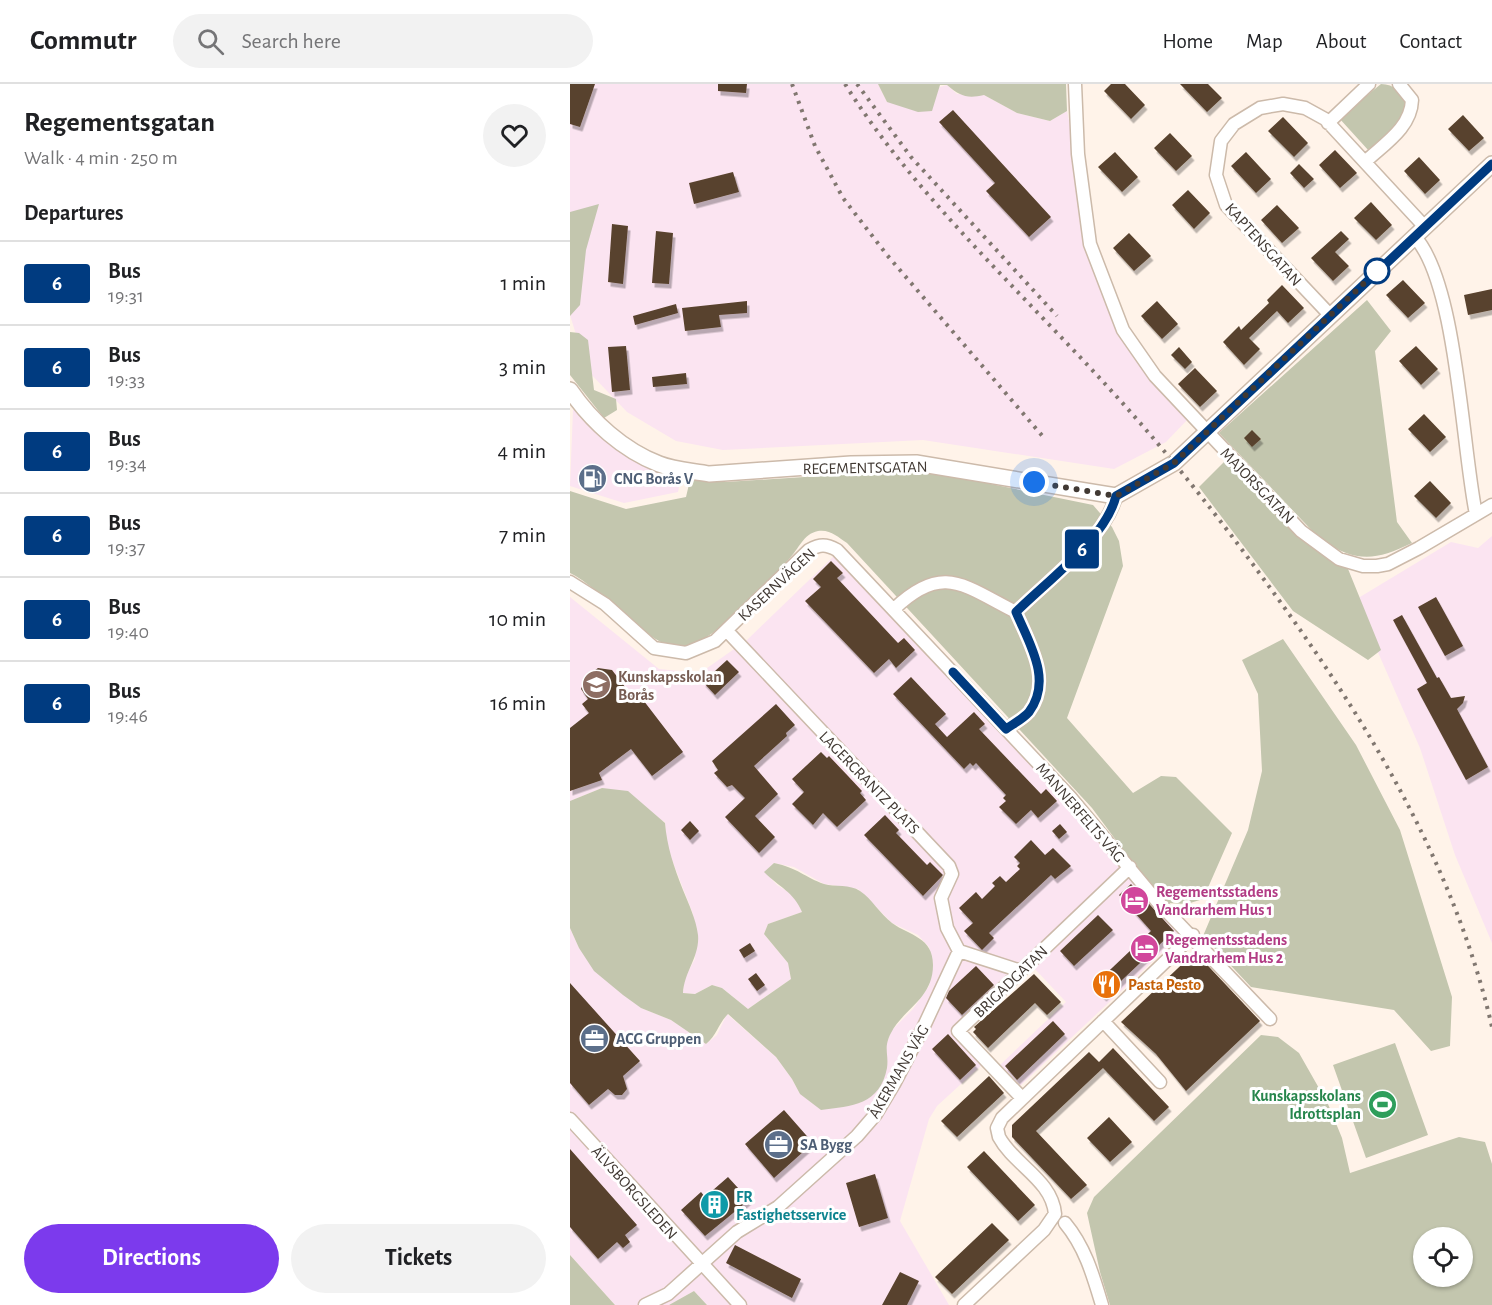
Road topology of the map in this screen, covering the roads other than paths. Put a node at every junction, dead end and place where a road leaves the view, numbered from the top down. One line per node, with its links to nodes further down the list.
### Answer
1 (1075, 84): 10 (street, MAJORSGATAN)
2 (1369, 84): 4 (street)
3 (1399, 84): 5 (street)
4 (1328, 123): 5 (street, KAPTENSGATAN); 8 (street, KAPTENSGATAN)
5 (1365, 162): 7 (street, KAPTENSGATAN)
6 (1492, 164): 7 (street)
7 (1419, 231): 8 (street); 13 (street, KAPTENSGATAN)
8 (1330, 315): 10 (street)
9 (570, 390): 11 (street, REGEMENTSGATAN)
10 (1207, 432): 11 (street); 13 (street, MAJORSGATAN)
11 (1116, 496): 16 (street)
12 (1492, 505): 13 (street, MAJORSGATAN)
13 (1476, 514)
14 (570, 582): 17 (street, KASERNVÄGEN)
15 (894, 609): 16 (street); 17 (street, KASERNVÄGEN); 18 (street, MANNERFELTS VÄG)
16 (1016, 612): 18 (street)
17 (727, 631): 21 (street, LAGERCRANTZ PLATS)
18 (1006, 729): 19 (street, MANNERFELTS VÄG)
19 (1130, 867): 20 (street, MANNERFELTS VÄG); 22 (street, BRIGADGATAN)
20 (1193, 935): 23 (street); 24 (street)
21 (959, 951): 22 (street); 29 (street, ÅKERMANS VÄG)
22 (1021, 971): 26 (street, BRIGADGATAN)
23 (1270, 1019)
24 (1103, 1022): 25 (street); 26 (street)
25 (1160, 1082)
26 (1022, 1098): 32 (street)
27 (570, 1119): 29 (street, ÄLVSBORGSLEDEN)
28 (1065, 1222): 33 (street)
29 (700, 1264): 30 (street, ÅKERMANS VÄG); 31 (street)
30 (645, 1305)
31 (741, 1305)
32 (964, 1305)
33 (1102, 1305)

